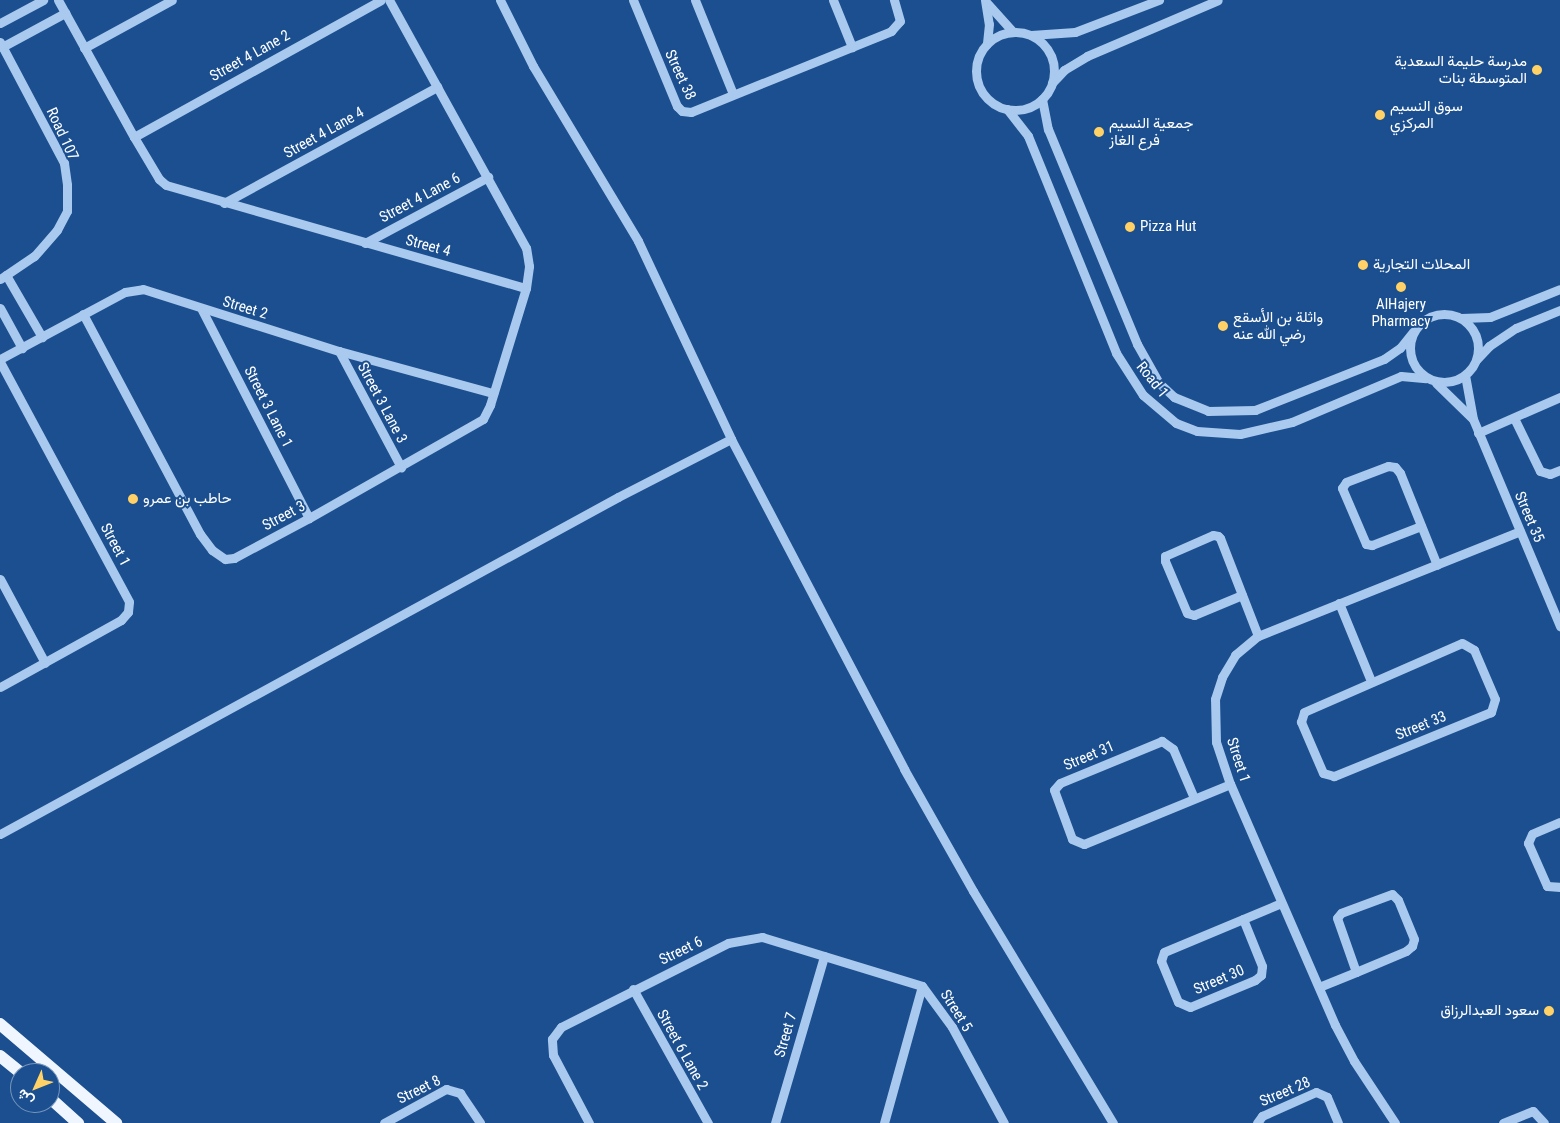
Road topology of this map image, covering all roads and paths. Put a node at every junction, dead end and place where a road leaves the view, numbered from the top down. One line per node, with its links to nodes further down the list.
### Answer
1 (43, 0): 15 (street)
2 (58, 0): 14 (street, Street 4)
3 (172, 0): 20 (street)
4 (380, 0): 27 (street, Street 4 Lane 2)
5 (390, 0): 23 (street)
6 (500, 0): 52 (street)
7 (633, 0): 24 (street, Street 38)
8 (695, 0): 24 (street)
9 (832, 0): 21 (street)
10 (894, 0): 21 (street, Street 38)
11 (985, 0): 16 (street); 18 (street)
12 (1159, 0): 17 (street)
13 (1218, 0): 22 (street)
14 (65, 13): 19 (street, Road 107); 20 (street, Street 4)
15 (0, 23)
16 (1013, 32): 17 (street); 18 (street)
17 (1031, 35): 22 (street)
18 (987, 44): 26 (street)
19 (1, 45): 31 (street, Road 107)
20 (84, 48): 27 (street, Street 4)
21 (852, 48): 24 (street, Street 38)
22 (1052, 83): 25 (street)
23 (437, 87): 28 (street); 29 (street, Street 4 Lane 4)
24 (733, 94)
25 (1042, 99): 26 (street); 39 (street, Road 1)
26 (1007, 109): 46 (street, Road 1)
27 (134, 137): 29 (street, Street 4)
28 (488, 178): 30 (street, Street 4 Lane 6); 32 (street)
29 (224, 203): 30 (street, Street 4)
30 (366, 243): 32 (street, Street 4)
31 (3, 277): 40 (street, Road 107)
32 (526, 288): 47 (street, Street 3)
33 (1560, 289): 38 (street)
34 (0, 308): 41 (street)
35 (202, 310): 37 (street, Street 2); 42 (street, Street 2); 55 (street, Street 3 Lane 1)
36 (1560, 310): 44 (street)
37 (83, 314): 40 (street, Street 2); 55 (street, Street 3)
38 (1461, 318): 39 (street); 44 (street)
39 (1413, 332): 46 (street)
40 (42, 337): 41 (street, Street 2)
41 (22, 348): 43 (street, Street 2)
42 (339, 351): 47 (street, Street 2); 53 (street, Street 3 Lane 3)
43 (0, 360): 64 (street, Street 1)
44 (1475, 361): 45 (street)
45 (1465, 375): 46 (street); 50 (street, Street 35)
46 (1430, 379): 50 (street, Street 35)
47 (493, 393): 53 (street, Street 3)
48 (1560, 397): 49 (street)
49 (1514, 418): 51 (street); 54 (street)
50 (1473, 419): 51 (street, Street 35)
51 (1478, 432): 57 (street, Street 35)
52 (731, 439): 70 (street); 92 (street)
53 (401, 467): 55 (street, Street 3)
54 (1560, 470)
55 (310, 518)
56 (1420, 526): 56 (street); 58 (street)
57 (1520, 531): 58 (street, Street 1); 62 (street, Street 35)
58 (1437, 564): 61 (street, Street 1)
59 (0, 579): 64 (street)
60 (1242, 595): 60 (street); 63 (street)
61 (1339, 603): 63 (street, Street 1); 65 (street)
62 (1560, 626)
63 (1258, 636): 67 (street, Street 1)
64 (45, 663): 66 (street, Street 1)
65 (1371, 681): 65 (street, Street 33)
66 (0, 687)
67 (1230, 784): 68 (street, Street 31); 72 (street, Street 1)
68 (1194, 798): 68 (street, Street 31)
69 (1560, 822): 71 (street)
70 (0, 834)
71 (1560, 887)
72 (1281, 903): 73 (street, Street 30); 77 (street, Street 1)
73 (1243, 919): 73 (street, Street 30)
74 (824, 956): 76 (street, Street 6); 78 (street, Street 6); 89 (street, Street 7)
75 (1356, 972): 75 (street); 77 (street)
76 (922, 986): 90 (street, Street 5); 91 (street, Street 5)
77 (1319, 987): 95 (street, Street 1)
78 (633, 990): 87 (street, Street 6); 88 (street, Street 6 Lane 2)
79 (0, 1024): 84 (main road)
80 (0, 1056): 81 (main road)
81 (10, 1064)
82 (60, 1107): 83 (main road)
83 (78, 1123)
84 (116, 1123)
85 (384, 1123): 86 (street, Street 8)
86 (480, 1123)
87 (589, 1123)
88 (708, 1123)
89 (775, 1123)
90 (884, 1123)
91 (1004, 1123)
92 (1113, 1123)
93 (1257, 1123): 94 (street, Street 28)
94 (1338, 1123)
95 (1395, 1123)
96 (1503, 1123): 97 (street)
97 (1544, 1123)

